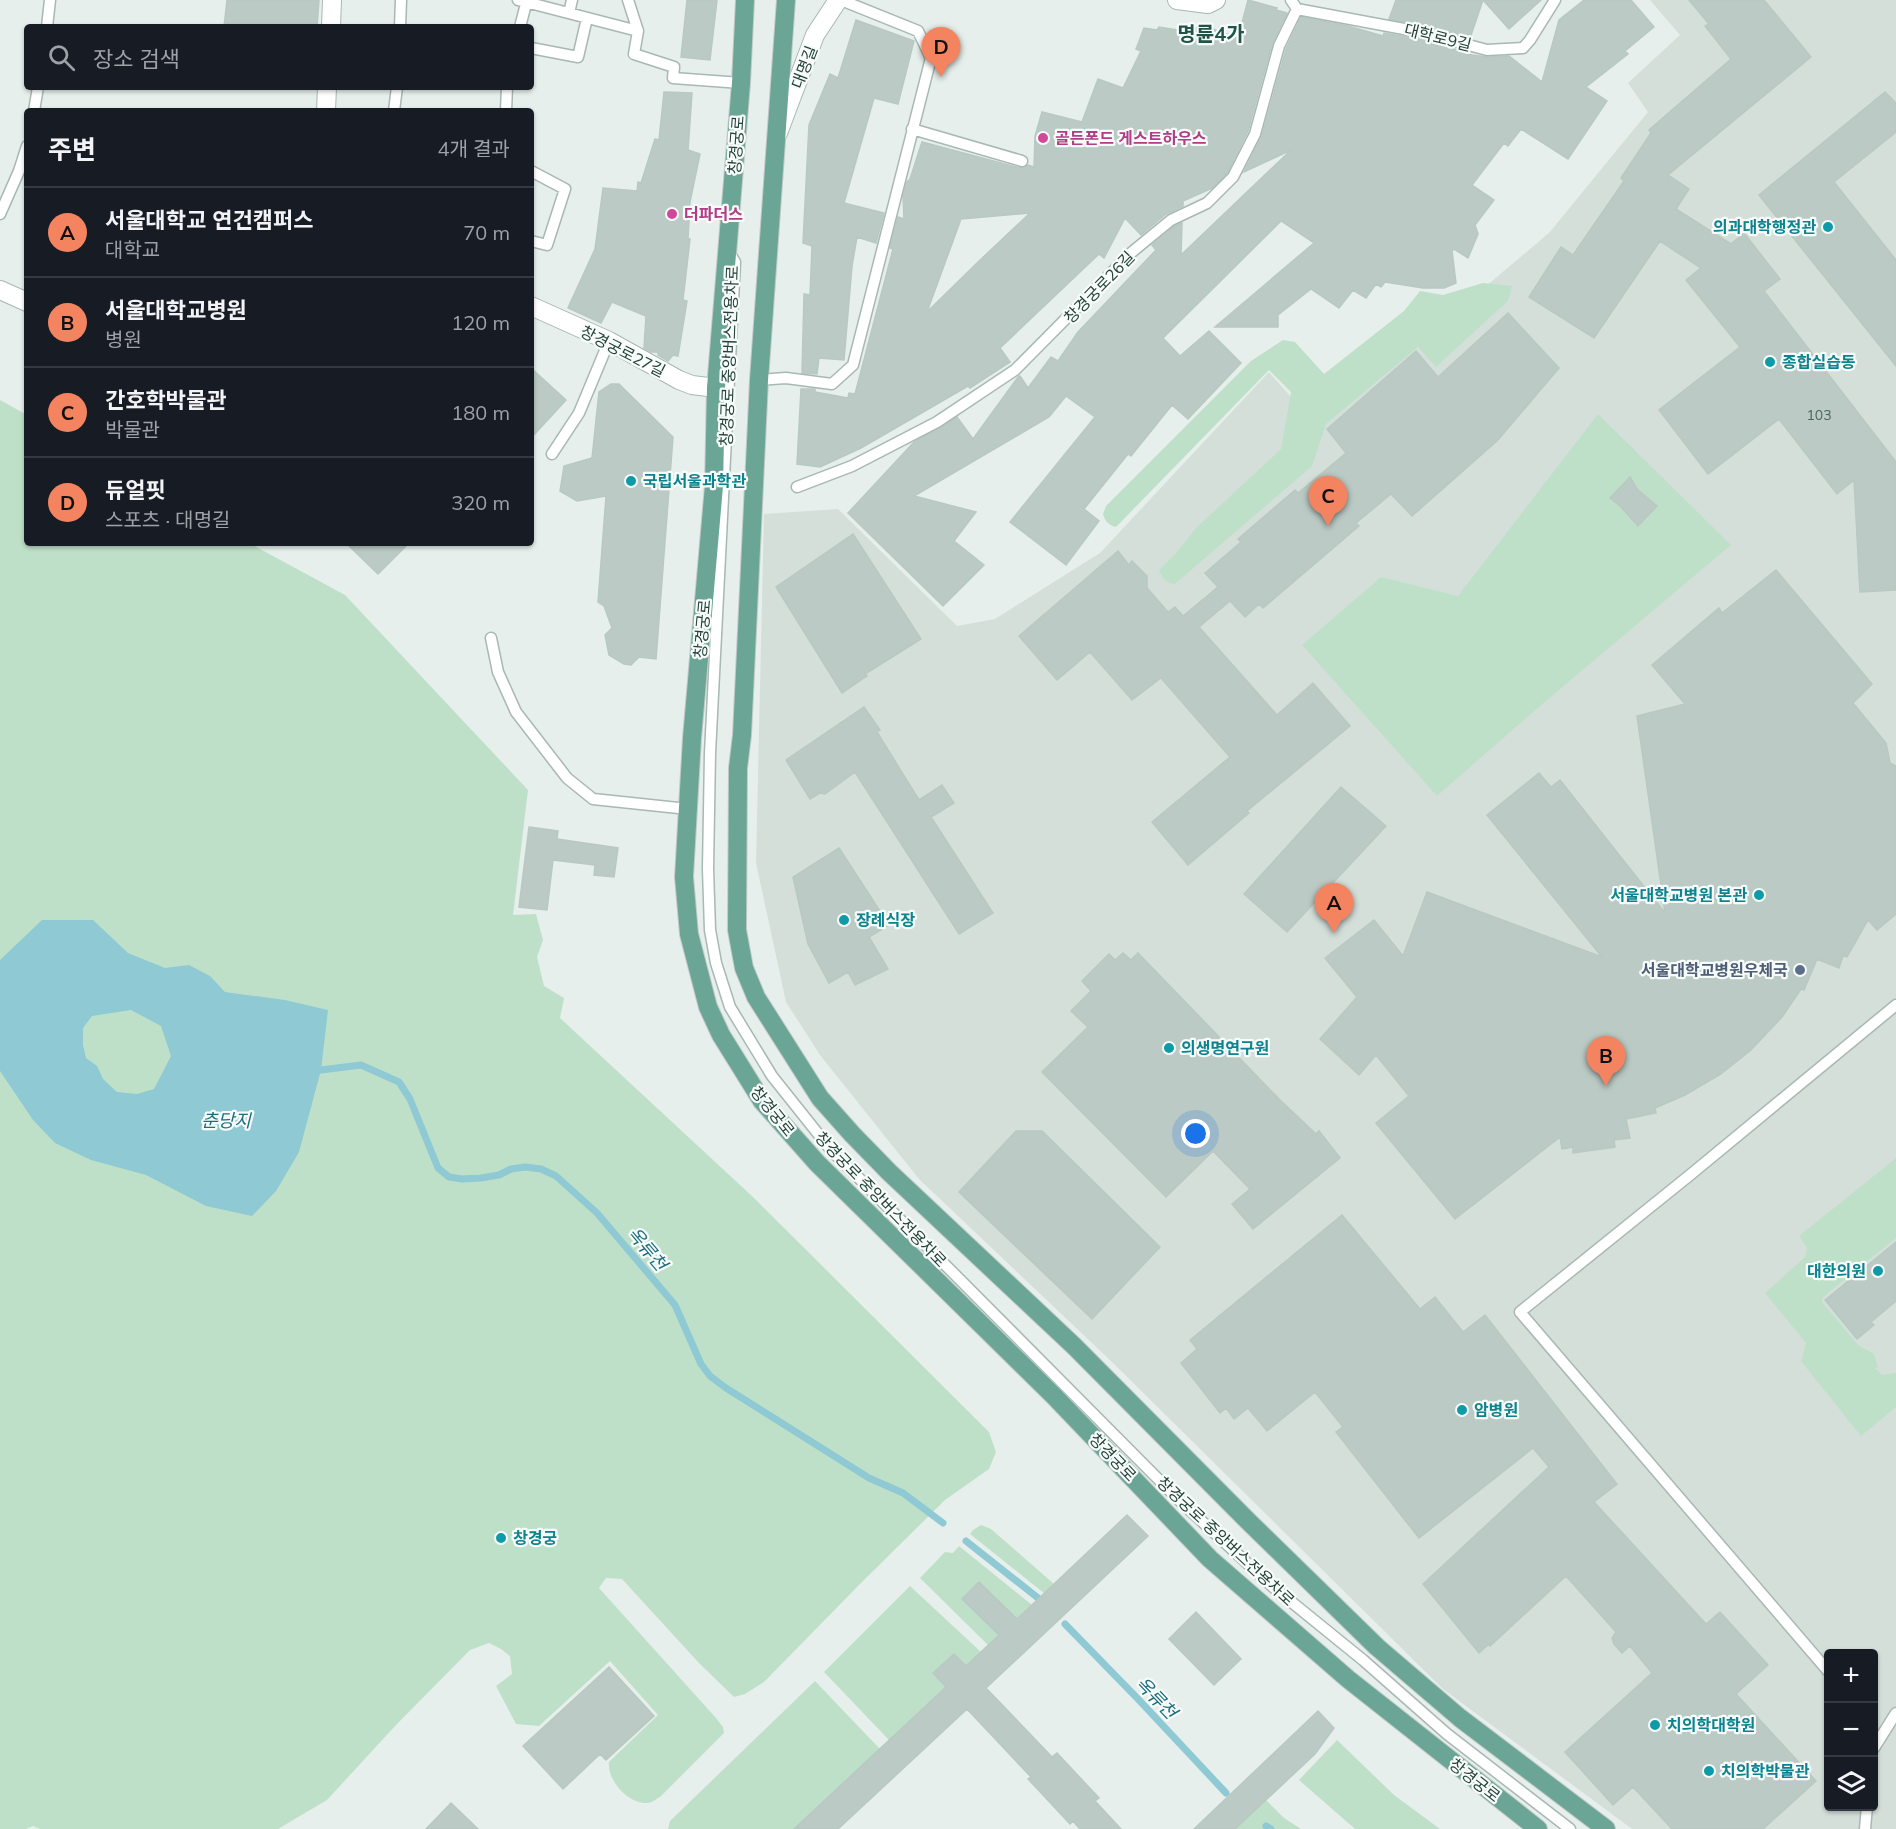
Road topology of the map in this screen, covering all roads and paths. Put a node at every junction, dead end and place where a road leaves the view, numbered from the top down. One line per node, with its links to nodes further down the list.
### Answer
1 (50, 0): 16 (lane)
2 (332, 0): 17 (street)
3 (401, 0): 18 (lane)
4 (572, 0): 14 (lane)
5 (628, 0): 20 (lane)
6 (745, 0): 22 (main road, 창경궁로)
7 (786, 0): 32 (main road)
8 (839, 0): 31 (lane); 32 (street, 대명길)
9 (1177, 0): 12 (street)
10 (1555, 0): 13 (lane, 대학로9길)
11 (524, 1): 14 (lane); 19 (lane)
12 (1211, 1)
13 (1294, 4): 46 (lane, 창경궁로26길)
14 (569, 13): 15 (lane)
15 (587, 18): 20 (lane); 21 (lane)
16 (47, 24)
17 (331, 24)
18 (400, 24)
19 (520, 24)
20 (638, 31): 22 (lane)
21 (534, 49)
22 (741, 83): 38 (main road, 창경궁로)
23 (38, 90): 27 (lane)
24 (327, 90): 28 (street)
25 (507, 90): 30 (lane)
26 (397, 91): 29 (lane)
27 (34, 108)
28 (326, 108)
29 (394, 108)
30 (506, 108)
31 (912, 129): 33 (lane); 43 (lane)
32 (777, 137): 43 (main road)
33 (1022, 161)
34 (23, 172): 36 (lane)
35 (534, 173): 37 (lane)
36 (0, 214)
37 (534, 242)
38 (728, 251): 44 (main road, 창경궁로); 55 (lane, 창경궁로 중앙버스전용차로)
39 (0, 290): 40 (street)
40 (24, 301)
41 (534, 307): 42 (street, 창경궁로27길)
42 (609, 341): 44 (street, 창경궁로27길); 45 (lane)
43 (759, 380): 56 (main road)
44 (716, 388): 48 (main road, 창경궁로)
45 (552, 454)
46 (797, 487)
47 (490, 638): 48 (lane)
48 (688, 809): 54 (main road, 창경궁로)
49 (1896, 1005): 50 (lane)
50 (1824, 1666)
51 (1896, 1713): 52 (lane)
52 (1878, 1742)
53 (1867, 1811): 57 (lane)
54 (1538, 1829)
55 (1570, 1829)
56 (1606, 1829)
57 (1865, 1829)

